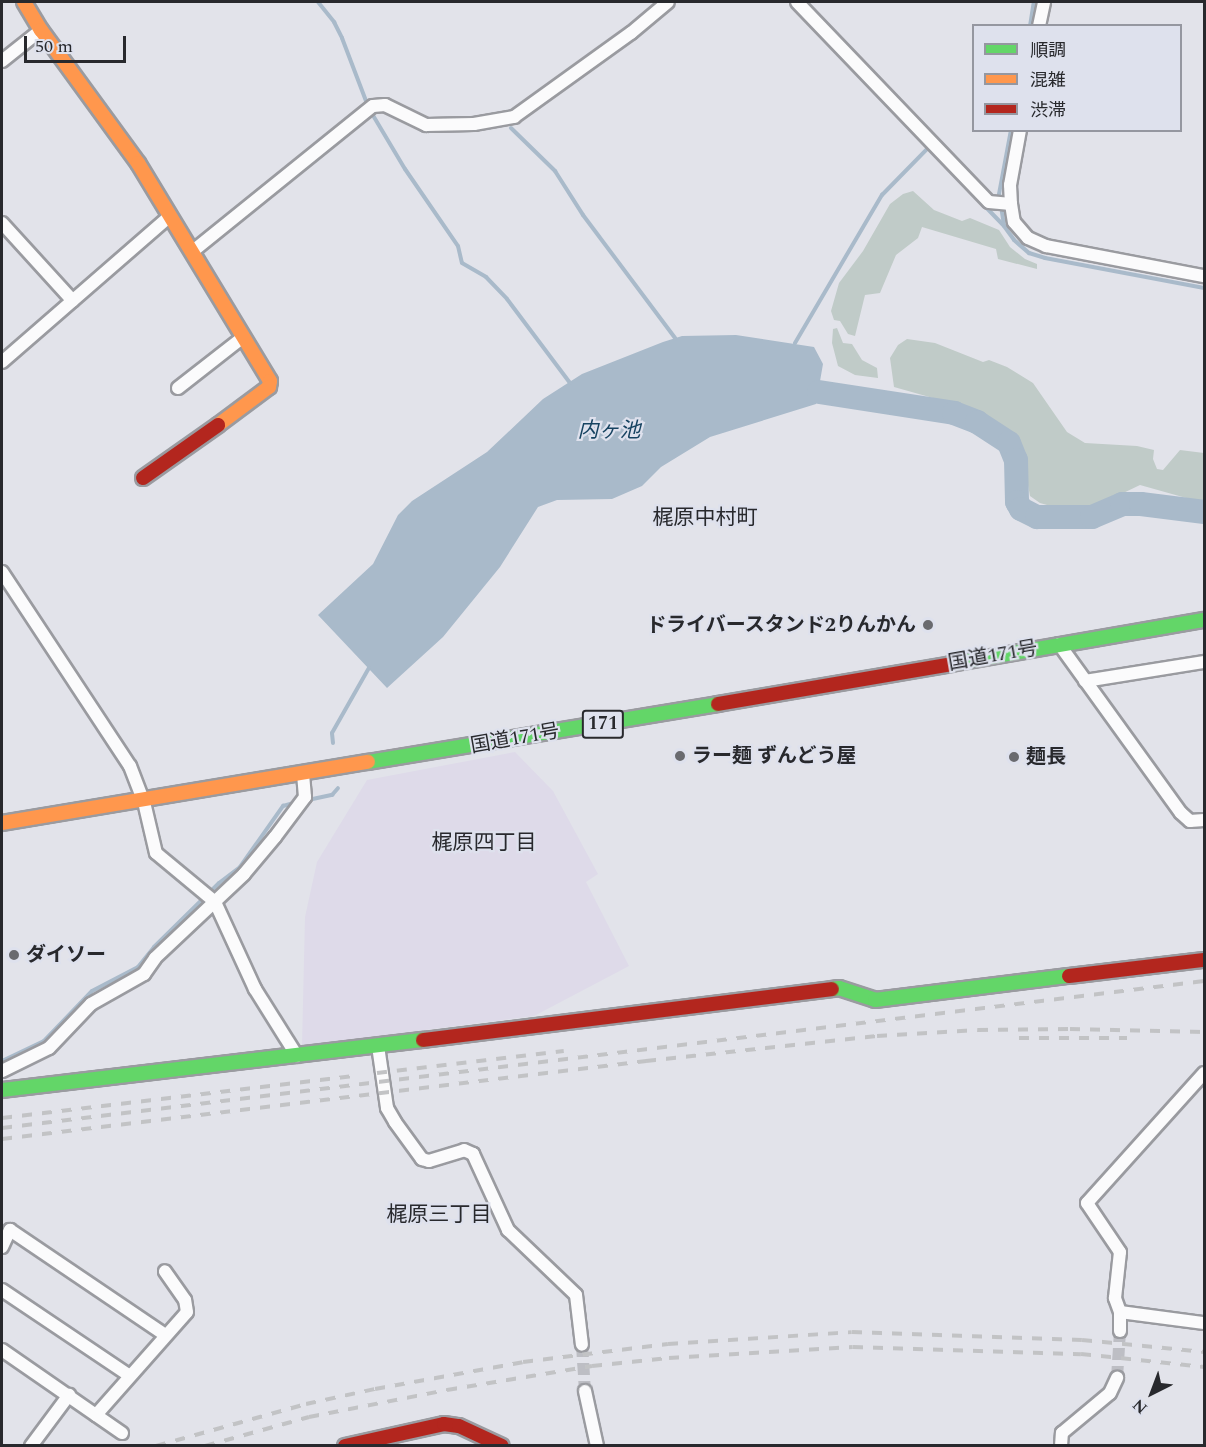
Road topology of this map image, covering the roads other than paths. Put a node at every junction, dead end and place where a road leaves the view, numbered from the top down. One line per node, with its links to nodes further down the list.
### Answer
1 (24, 2): 6 (main road)
2 (668, 2): 12 (street)
3 (797, 2): 9 (street)
4 (1044, 2): 5 (street)
5 (1039, 24)
6 (41, 30): 7 (street); 10 (main road)
7 (2, 61)
8 (1020, 132): 9 (street)
9 (1011, 204): 13 (street)
10 (169, 217): 12 (main road); 14 (street)
11 (2, 223): 14 (street)
12 (193, 251): 15 (main road)
13 (1204, 276)
14 (73, 301): 16 (street)
15 (242, 338): 17 (street); 18 (main road)
16 (2, 362)
17 (178, 388)
18 (143, 478)
19 (2, 572): 25 (street)
20 (1204, 620): 21 (main road, 国道171号 / 171)
21 (1059, 644): 23 (street); 24 (main road, 国道171号 / 171)
22 (1204, 662): 23 (street)
23 (1085, 681): 26 (street)
24 (303, 775): 25 (main road, 国道171号 / 171); 28 (street)
25 (144, 802): 27 (main road, 国道171号 / 171); 28 (street)
26 (1204, 820)
27 (2, 824)
28 (215, 902): 31 (street); 32 (street)
29 (1204, 960): 30 (main road)
30 (378, 1046): 31 (main road); 42 (street)
31 (297, 1056): 34 (main road)
32 (2, 1071)
33 (1204, 1073): 38 (street)
34 (2, 1090)
35 (2, 1247): 41 (street)
36 (165, 1271): 41 (street)
37 (2, 1290): 44 (street)
38 (1120, 1312): 39 (street); 40 (street)
39 (1204, 1323)
40 (1120, 1331)
41 (165, 1335): 44 (street)
42 (582, 1345)
43 (2, 1350): 47 (street)
44 (130, 1376): 48 (street)
45 (1117, 1378): 54 (street)
46 (585, 1391): 53 (street)
47 (69, 1395): 48 (street); 50 (street)
48 (96, 1414): 49 (street)
49 (122, 1433)
50 (31, 1446)
51 (345, 1446): 52 (main road)
52 (502, 1446)
53 (597, 1446)
54 (1061, 1446)

